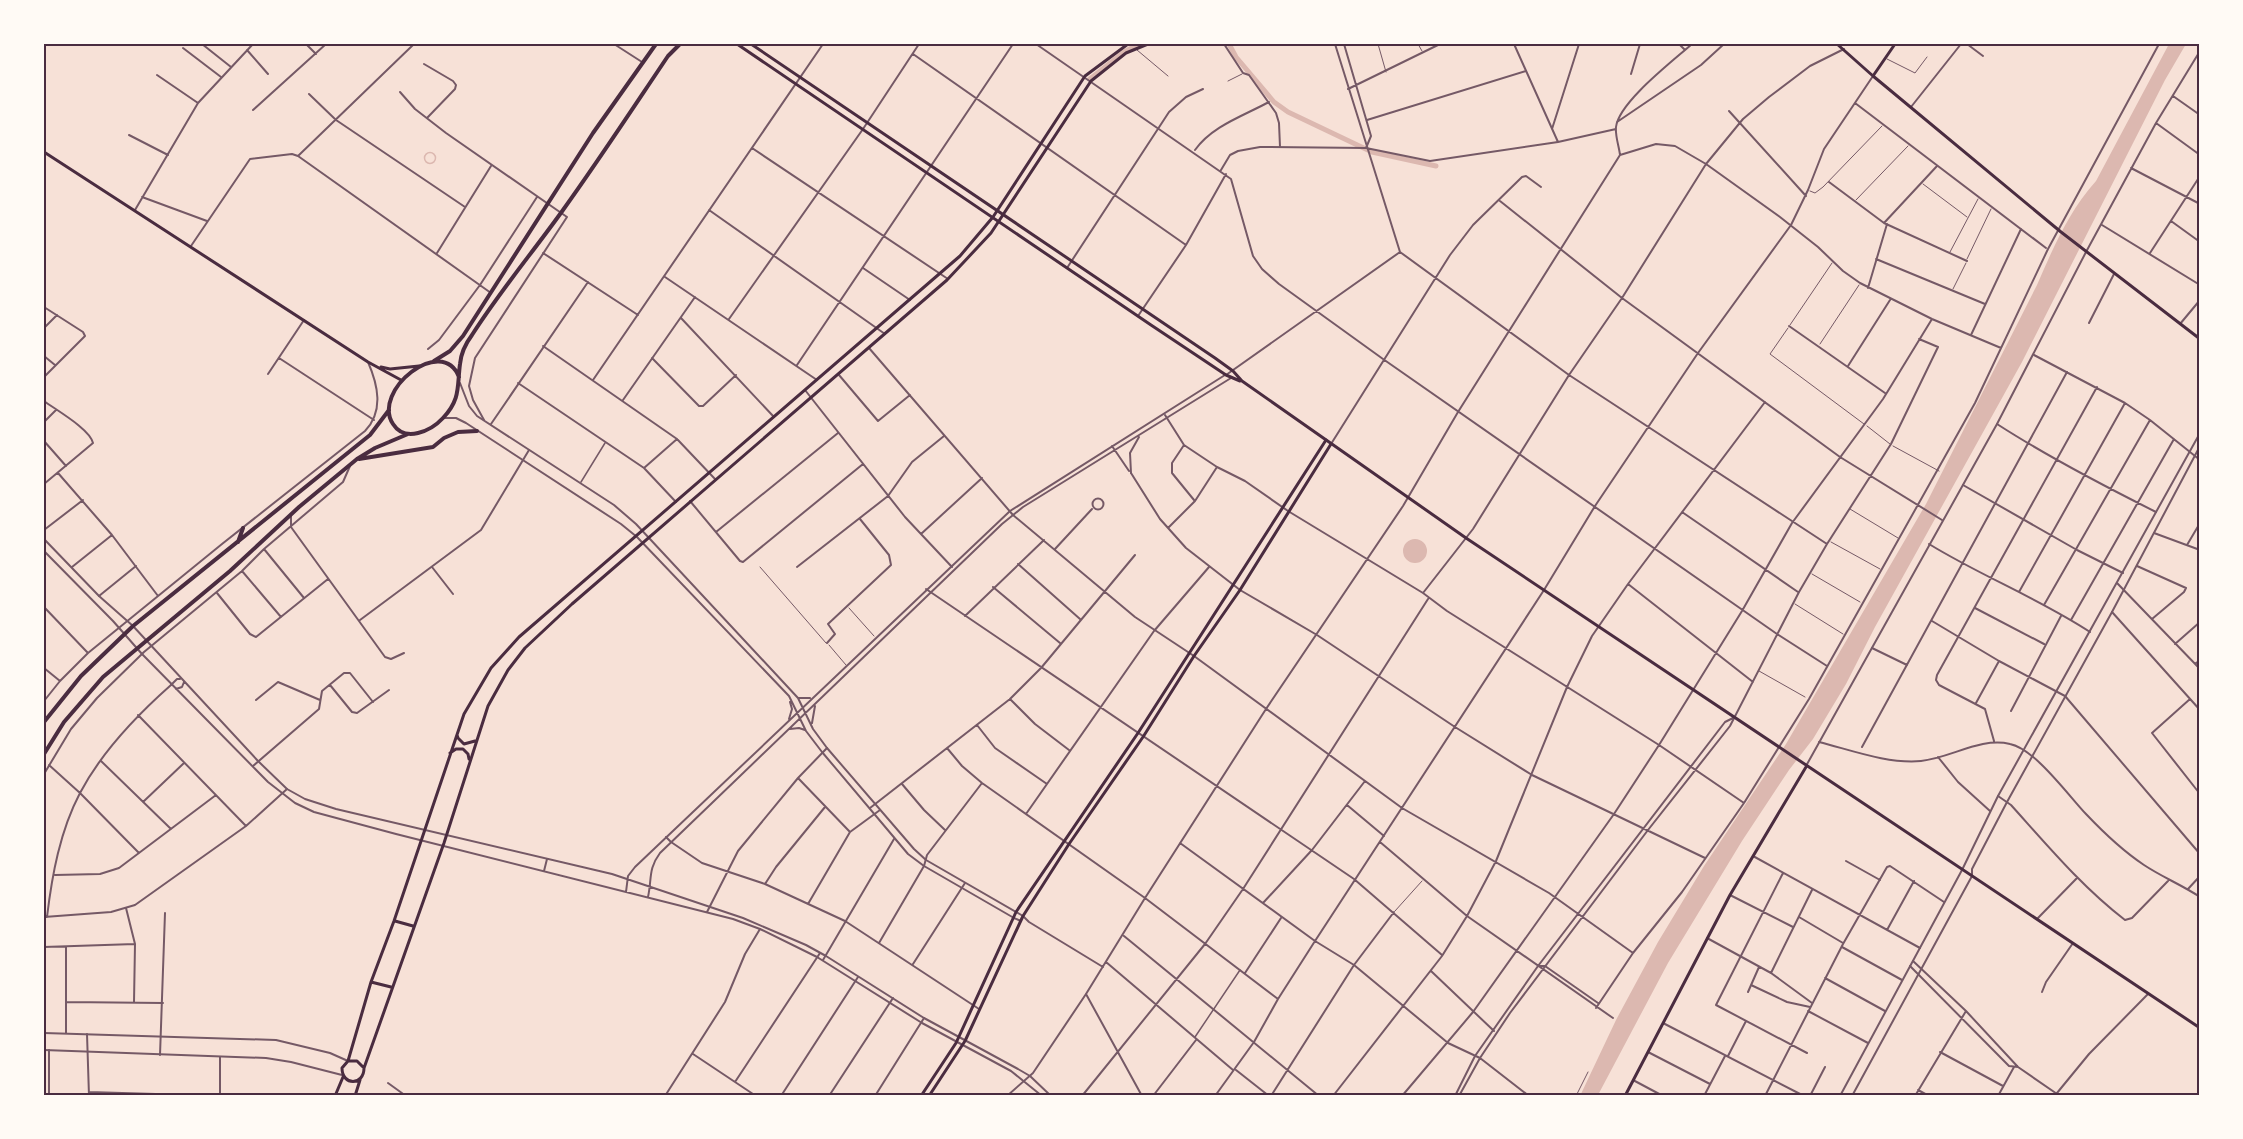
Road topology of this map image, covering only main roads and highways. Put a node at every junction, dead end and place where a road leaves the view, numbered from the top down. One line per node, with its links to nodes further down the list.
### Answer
1 (656, 44): 16 (highway)
2 (680, 44): 18 (highway)
3 (737, 44): 13 (main road)
4 (752, 44): 11 (main road)
5 (1128, 44): 11 (main road)
6 (1148, 44): 12 (main road)
7 (1837, 44): 9 (main road)
8 (1895, 44): 9 (main road)
9 (1873, 76): 15 (main road)
10 (44, 152): 17 (main road)
11 (997, 210): 12 (main road); 13 (main road)
12 (1004, 214): 14 (main road); 20 (main road)
13 (993, 217): 14 (main road); 31 (main road)
14 (999, 222): 20 (main road); 32 (main road)
15 (2199, 339)
16 (424, 365): 17 (main road); 18 (highway); 19 (highway)
17 (376, 366): 19 (main road)
18 (459, 377): 23 (highway)
19 (401, 380): 21 (highway)
20 (1242, 381): 24 (main road)
21 (389, 410): 23 (highway); 27 (highway)
22 (477, 431): 28 (highway)
23 (409, 434): 28 (highway)
24 (1326, 440): 25 (main road); 51 (main road)
25 (1331, 444): 39 (main road); 52 (main road)
26 (341, 451): 27 (highway)
27 (348, 453): 30 (highway)
28 (351, 464): 37 (highway)
29 (243, 528): 30 (highway)
30 (238, 542): 33 (highway)
31 (566, 598): 32 (main road); 34 (main road)
32 (572, 604): 35 (main road)
33 (44, 722)
34 (457, 733): 35 (main road); 36 (main road)
35 (475, 741): 38 (main road)
36 (450, 753): 38 (main road); 40 (main road)
37 (44, 754)
38 (469, 761): 41 (main road)
39 (1806, 766): 44 (main road); 53 (main road)
40 (394, 921): 41 (main road); 42 (main road)
41 (413, 926): 43 (main road)
42 (371, 982): 43 (main road); 45 (main road)
43 (392, 987): 46 (main road)
44 (2199, 1028)
45 (348, 1061): 46 (main road); 47 (main road)
46 (364, 1068): 48 (main road)
47 (343, 1076): 48 (main road); 49 (main road)
48 (360, 1080): 50 (main road)
49 (335, 1095)
50 (355, 1095)
51 (921, 1095)
52 (929, 1095)
53 (1625, 1095)

